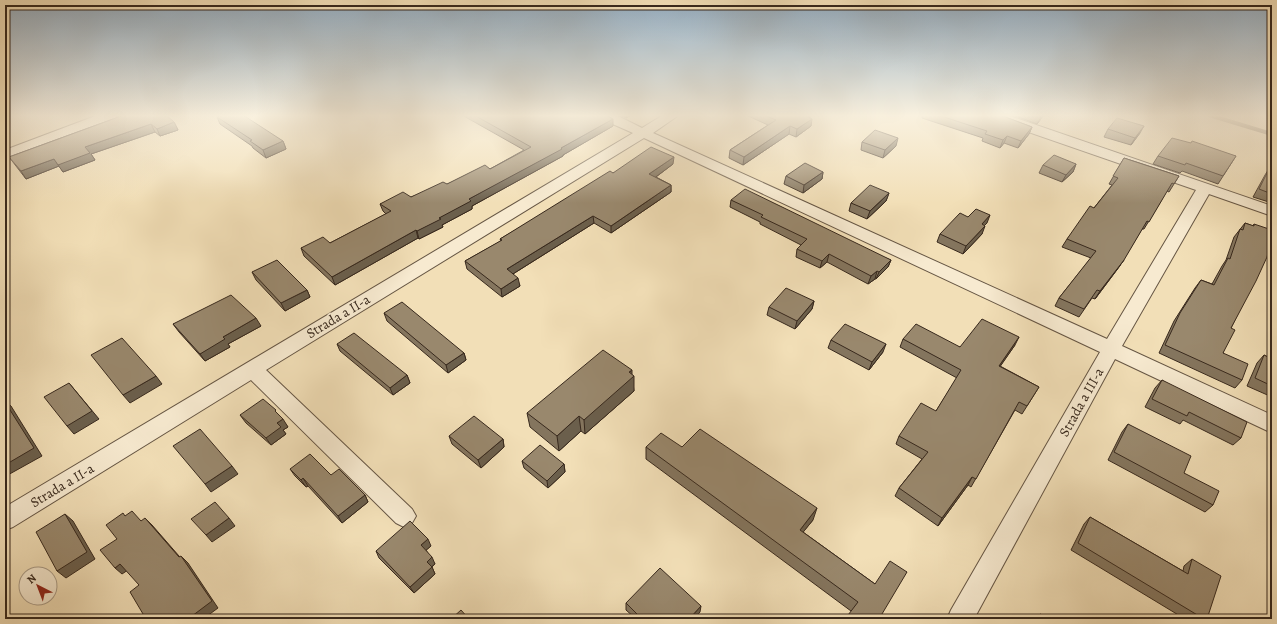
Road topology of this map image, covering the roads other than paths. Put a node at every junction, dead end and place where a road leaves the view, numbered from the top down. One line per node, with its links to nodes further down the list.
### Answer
1 (31, 144): 5 (street)
2 (627, 144): 9 (street, Strada a II-a)
3 (666, 144): 8 (street)
4 (1078, 144): 6 (street)
5 (6, 153)
6 (1206, 188): 7 (street); 8 (street, Strada a III-a)
7 (1272, 211)
8 (1111, 349): 10 (street); 13 (street, Strada a III-a)
9 (252, 368): 11 (street); 12 (street, Strada a II-a)
10 (1272, 424)
11 (404, 516)
12 (5, 519)
13 (960, 619)

